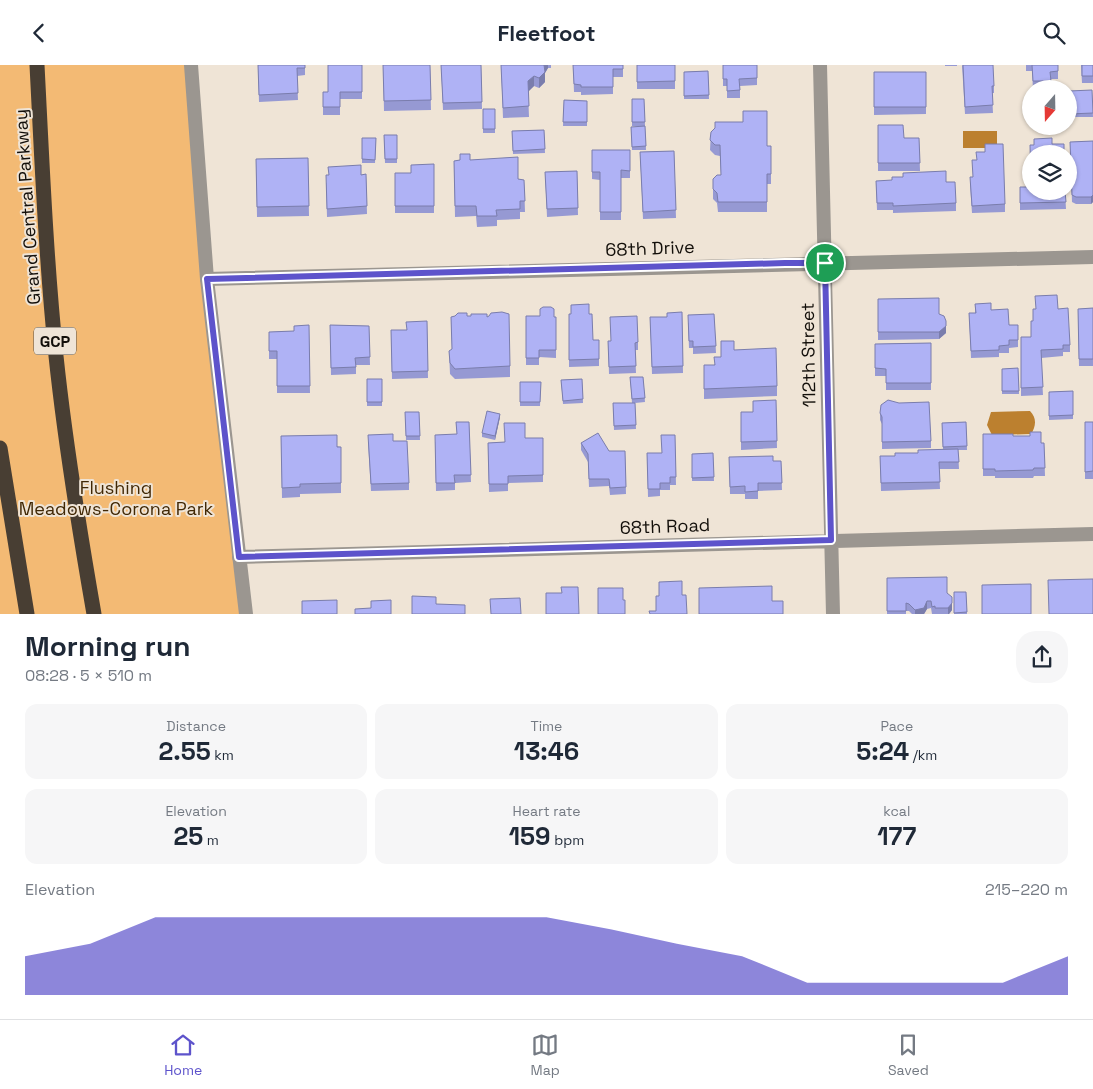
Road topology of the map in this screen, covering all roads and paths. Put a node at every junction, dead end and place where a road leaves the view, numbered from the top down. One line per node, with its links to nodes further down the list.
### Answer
1 (37, 65): 12 (highway, Grand Central Parkway / GCP)
2 (191, 65): 6 (street)
3 (820, 65): 5 (street, 112th Street)
4 (1093, 257): 5 (street, 68th Drive)
5 (825, 263): 6 (street, 68th Drive); 9 (street, 112th Street)
6 (207, 279): 10 (street)
7 (0, 448): 11 (highway)
8 (1093, 534): 9 (street, 68th Road)
9 (831, 540): 10 (street, 68th Road); 14 (street, 112th Street)
10 (239, 557): 13 (street)
11 (27, 614)
12 (94, 614)
13 (246, 614)
14 (833, 614)

